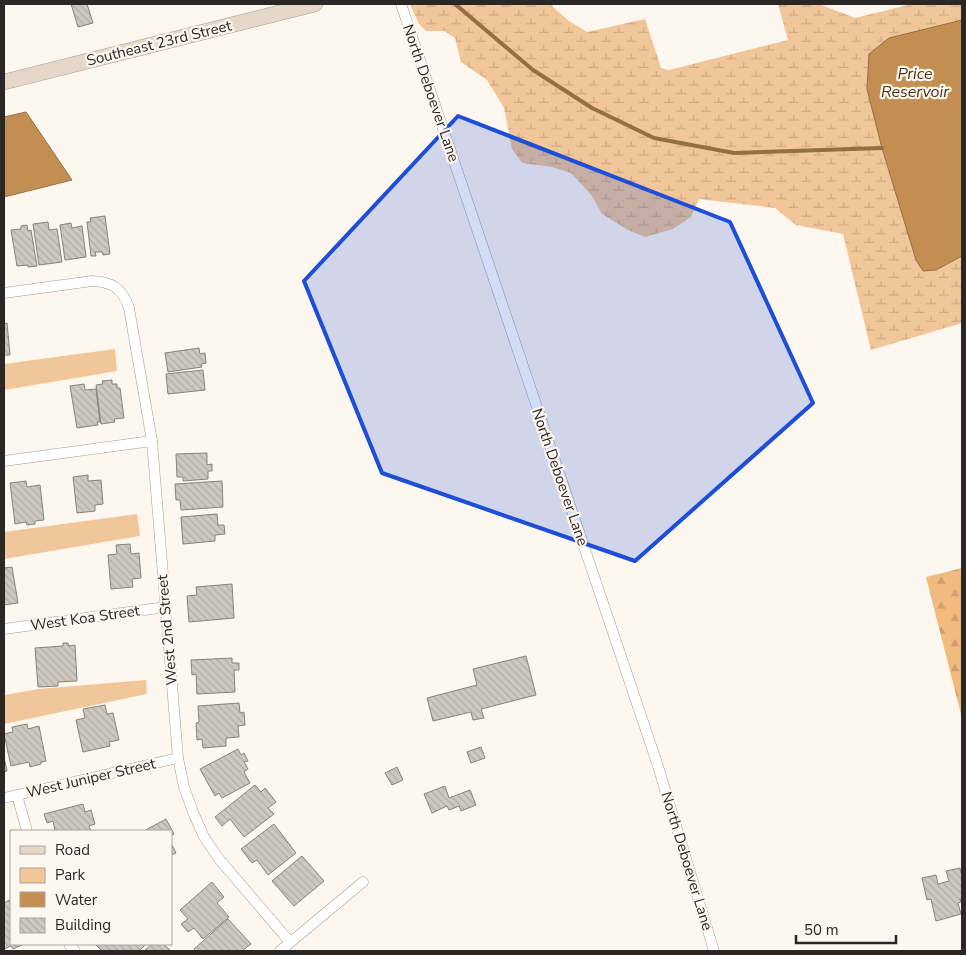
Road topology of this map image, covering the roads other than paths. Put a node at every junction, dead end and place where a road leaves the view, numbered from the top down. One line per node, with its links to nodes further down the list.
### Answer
1 (315, 4): 3 (street, Southeast 23rd Street)
2 (401, 4): 16 (street, North Deboever Lane)
3 (4, 82)
4 (4, 293): 5 (street, West 2nd Street)
5 (152, 441): 6 (street); 7 (street, West 2nd Street)
6 (4, 461)
7 (166, 607): 8 (street, West Koa Street); 9 (street, West 2nd Street)
8 (4, 629)
9 (178, 758): 10 (street, West Juniper Street); 14 (street, West 2nd Street)
10 (17, 795): 11 (street, West Juniper Street); 12 (street)
11 (4, 798)
12 (27, 830)
13 (363, 882): 14 (street)
14 (290, 942): 15 (street)
15 (280, 951)
16 (714, 951)

